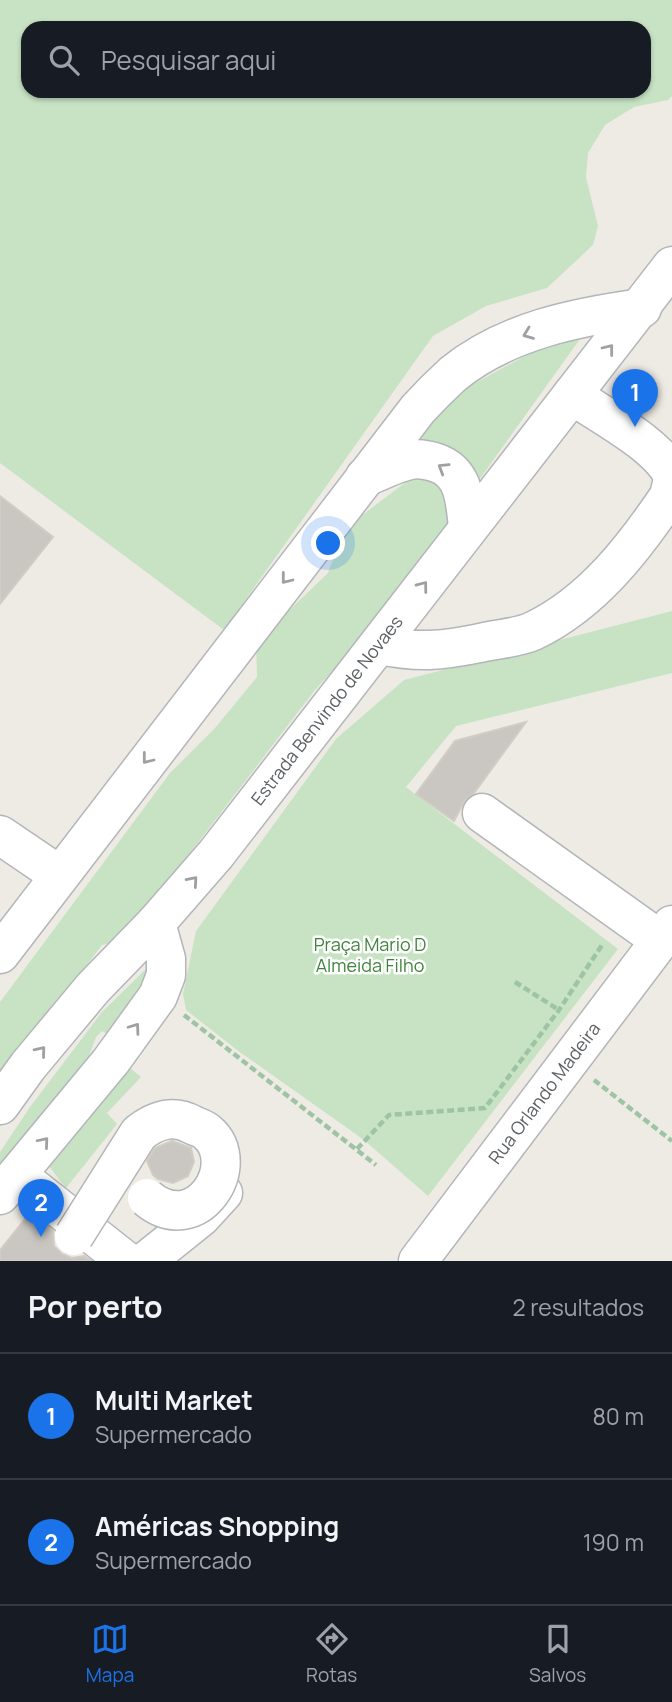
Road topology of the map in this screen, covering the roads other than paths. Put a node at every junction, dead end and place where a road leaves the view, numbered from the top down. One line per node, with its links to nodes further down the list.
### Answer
1 (672, 266): 2 (street, Estrada Benvindo de Novaes)
2 (642, 308): 3 (street, Estrada Benvindo de Novaes, one-way to 2); 5 (street, one-way to 5)
3 (572, 396): 4 (street); 7 (street, Estrada Benvindo de Novaes)
4 (672, 474)
5 (365, 477): 7 (street, one-way to 5); 11 (street, one-way to 11)
6 (672, 483): 8 (street)
7 (468, 527): 8 (street, Estrada Benvindo de Novaes, one-way to 7)
8 (379, 645): 12 (street, Estrada Benvindo de Novaes, one-way to 8)
9 (482, 813): 13 (street)
10 (0, 835): 11 (street)
11 (59, 875): 14 (street)
12 (156, 923): 15 (street, Estrada Benvindo de Novaes, one-way to 12); 16 (street, one-way to 12)
13 (666, 932): 20 (street, Rua Orlando Madeira)
14 (0, 954)
15 (0, 1105)
16 (8, 1185): 18 (street)
17 (74, 1236): 19 (street, bridge)
18 (125, 1261)
19 (146, 1261)
20 (418, 1261)

